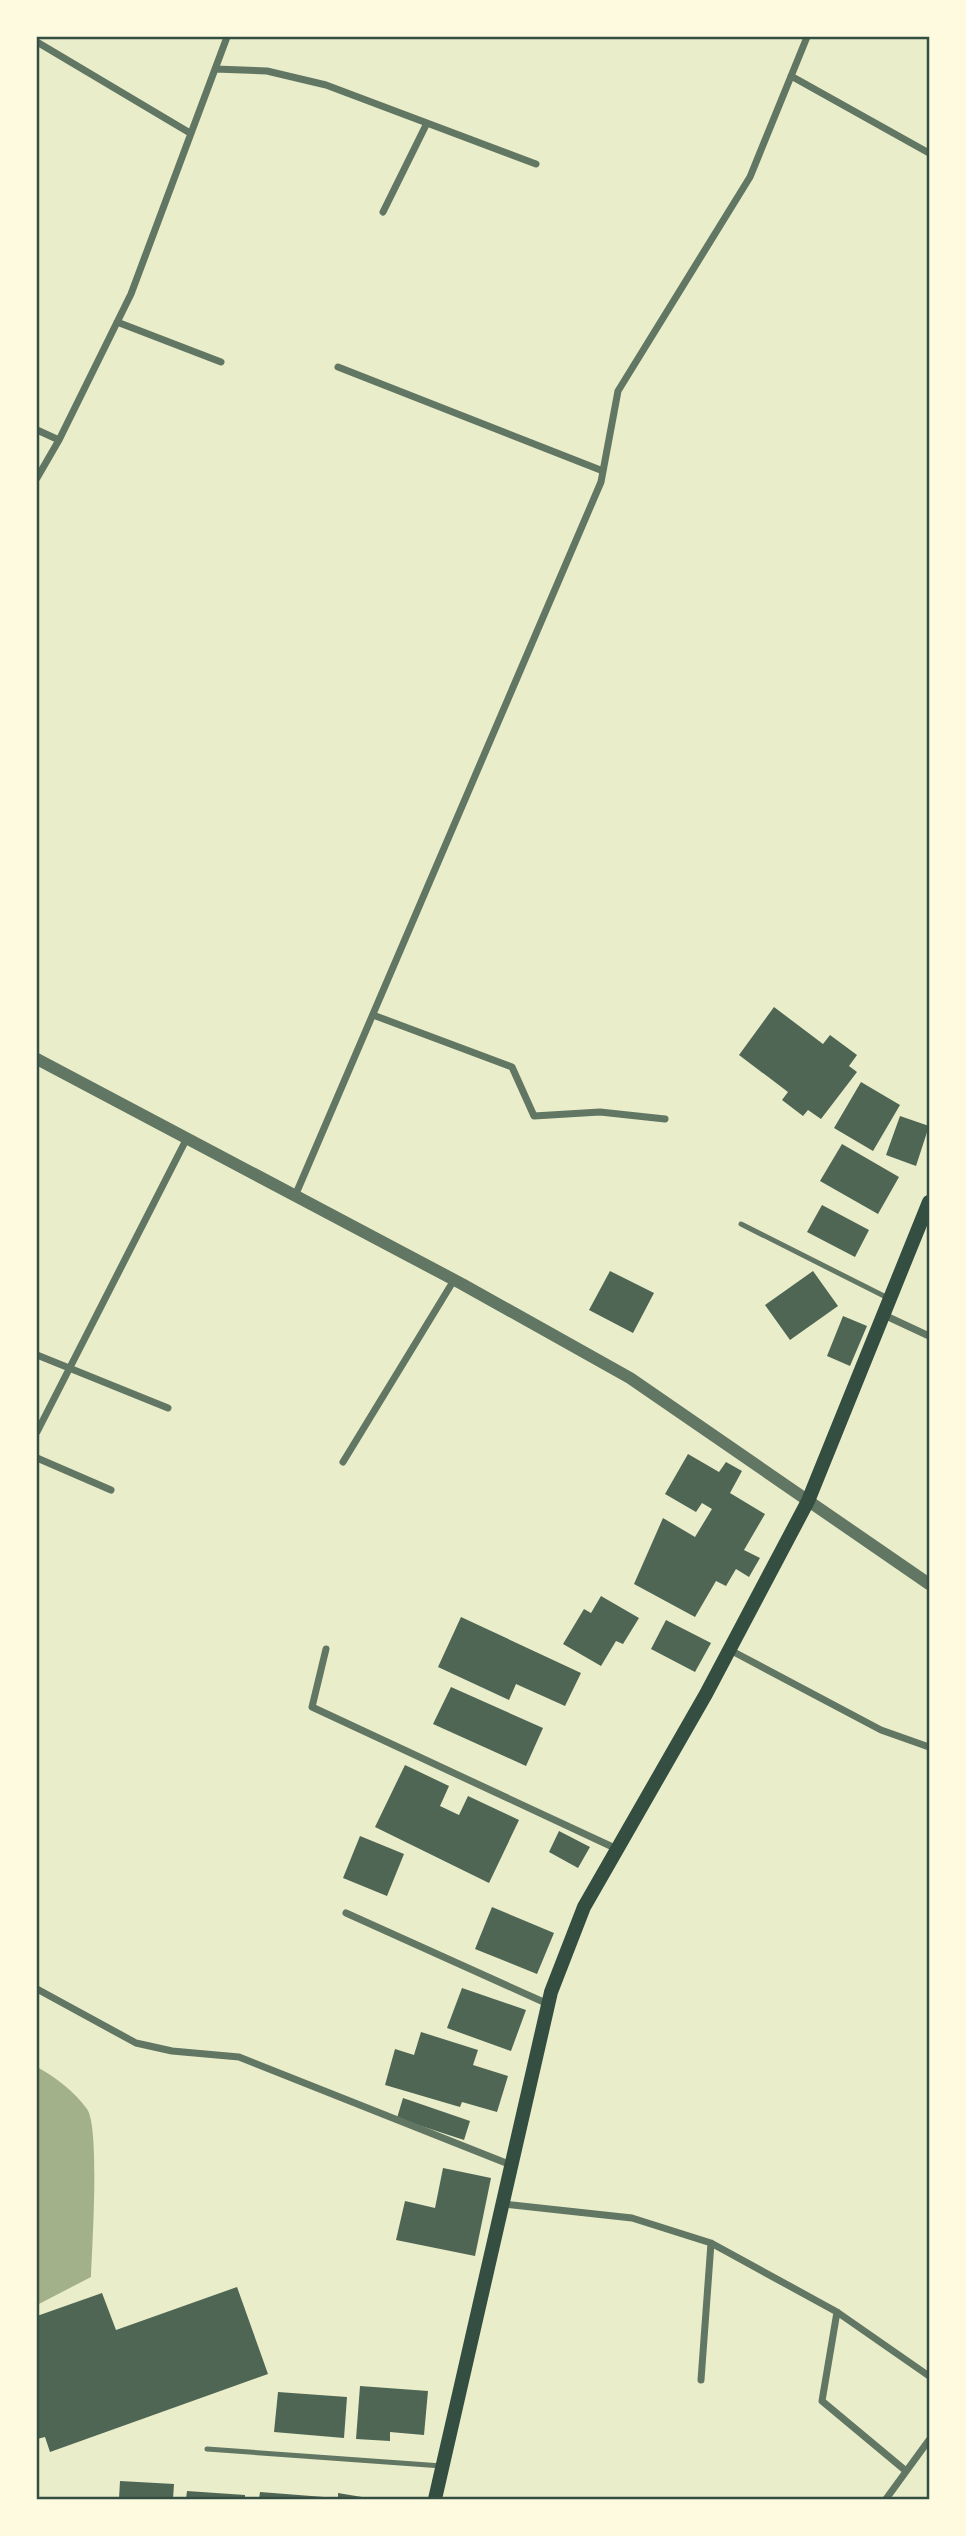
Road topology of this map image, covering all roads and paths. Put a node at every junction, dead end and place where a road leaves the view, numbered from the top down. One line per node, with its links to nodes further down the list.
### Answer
1 (227, 37): 4 (street)
2 (807, 37): 5 (street)
3 (37, 42): 7 (street)
4 (215, 69): 6 (street); 7 (street)
5 (791, 76): 8 (street); 16 (street)
6 (427, 123): 9 (street); 10 (street)
7 (191, 133): 11 (street)
8 (929, 153)
9 (536, 164)
10 (383, 212)
11 (117, 322): 12 (street); 15 (street)
12 (221, 362)
13 (338, 367): 16 (street)
14 (37, 430): 15 (street)
15 (59, 440): 17 (street)
16 (603, 471): 18 (street)
17 (37, 478)
18 (373, 1015): 20 (street); 22 (street)
19 (37, 1059): 21 (street)
20 (665, 1119)
21 (187, 1138): 22 (street); 30 (street)
22 (295, 1196): 25 (street)
23 (929, 1202): 26 (main road)
24 (741, 1224): 26 (lane)
25 (454, 1280): 34 (street); 36 (street)
26 (891, 1299): 27 (main road)
27 (884, 1315): 28 (street); 36 (main road)
28 (929, 1336)
29 (37, 1355): 30 (street)
30 (69, 1369): 31 (street); 32 (street)
31 (169, 1408)
32 (37, 1432)
33 (37, 1458): 35 (street)
34 (343, 1462)
35 (111, 1490)
36 (808, 1502): 37 (street); 39 (main road)
37 (929, 1584)
38 (326, 1649): 41 (street)
39 (730, 1650): 40 (street); 41 (main road)
40 (929, 1747)
41 (618, 1849): 44 (main road)
42 (346, 1913): 44 (street)
43 (37, 1989): 45 (street)
44 (548, 2004): 45 (main road)
45 (511, 2165): 46 (main road)
46 (502, 2204): 47 (street); 53 (main road)
47 (711, 2243): 48 (street); 50 (street)
48 (837, 2312): 49 (street); 54 (street)
49 (929, 2376)
50 (701, 2380)
51 (929, 2440): 54 (street)
52 (207, 2449): 53 (lane)
53 (442, 2466): 55 (main road)
54 (906, 2471): 56 (street)
55 (435, 2499)
56 (886, 2499)

